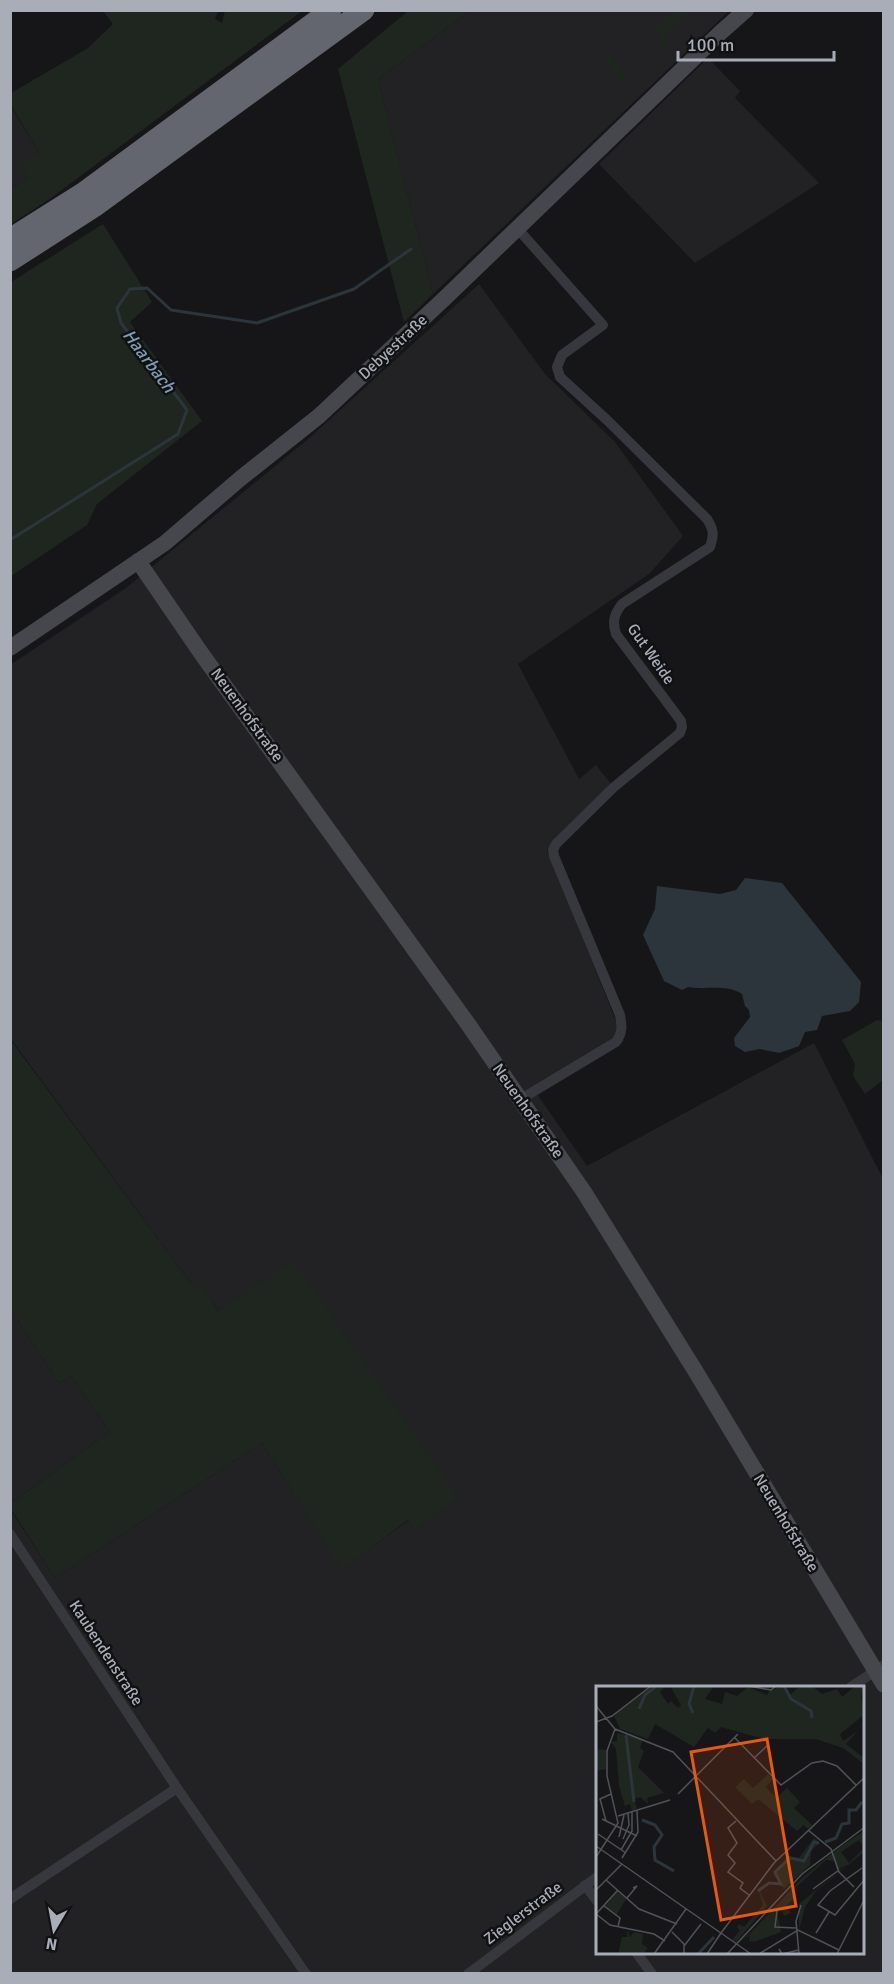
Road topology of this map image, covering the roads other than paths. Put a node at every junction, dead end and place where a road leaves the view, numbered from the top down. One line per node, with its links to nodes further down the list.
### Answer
1 (331, 10): 5 (highway)
2 (364, 10): 6 (highway)
3 (746, 10): 4 (street, Debyestraße)
4 (517, 228): 7 (street, Debyestraße); 9 (street, Gut Weide)
5 (10, 239)
6 (10, 261)
7 (138, 561): 8 (street, Debyestraße); 9 (street, Neuenhofstraße)
8 (10, 648)
9 (521, 1100): 11 (street, Neuenhofstraße)
10 (10, 1534): 13 (street, Kaubendenstraße)
11 (880, 1674): 12 (street)
12 (854, 1686)
13 (177, 1788): 16 (street); 19 (street, Kaubendenstraße)
14 (596, 1877): 15 (street, Zieglerstraße)
15 (585, 1885): 17 (street); 20 (street, Zieglerstraße)
16 (10, 1899)
17 (596, 1900)
18 (637, 1954): 21 (street)
19 (306, 1974)
20 (468, 1974)
21 (652, 1974)

